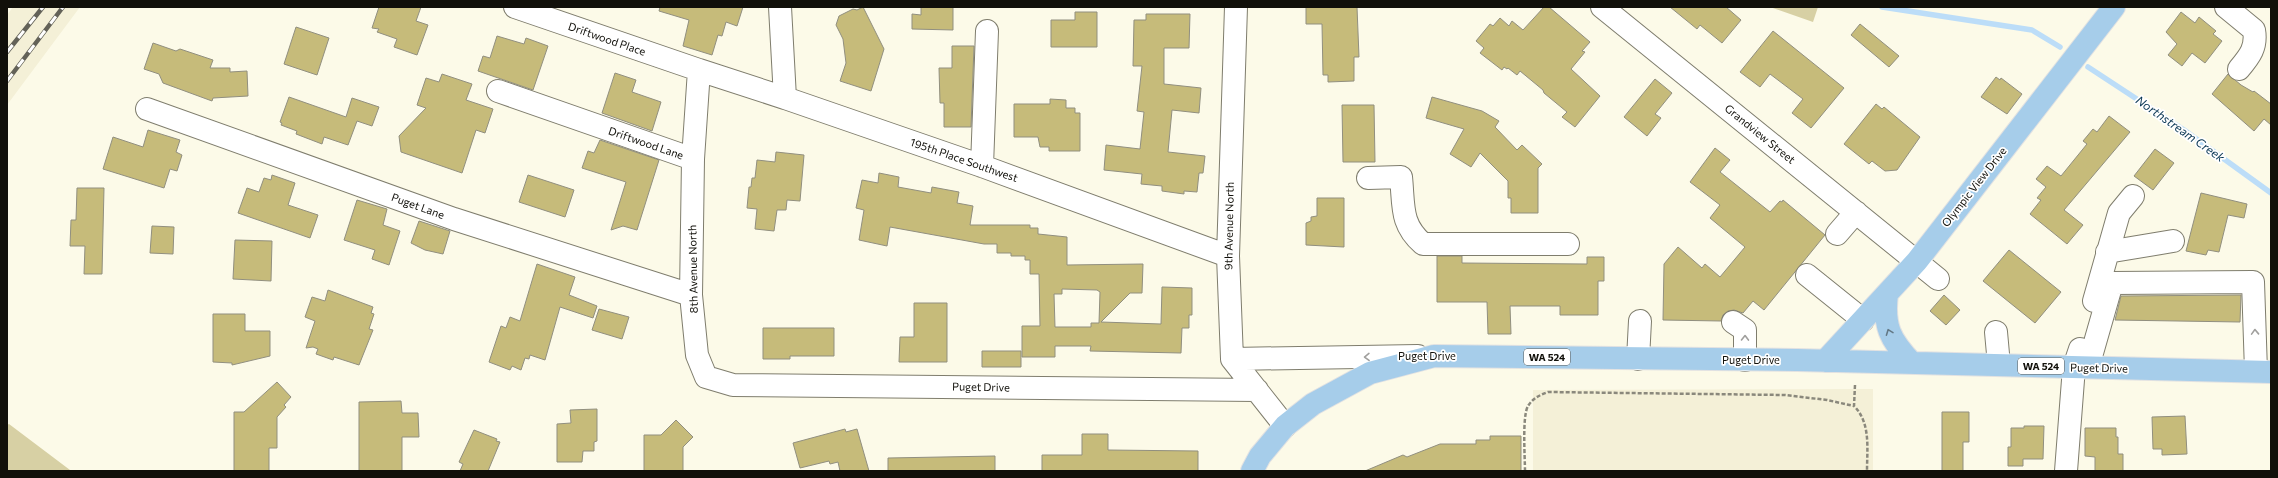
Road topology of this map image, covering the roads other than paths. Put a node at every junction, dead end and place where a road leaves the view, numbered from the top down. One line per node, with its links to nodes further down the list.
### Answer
1 (515, 7): 9 (street, Driftwood Place)
2 (780, 7): 11 (street)
3 (1236, 7): 22 (street, 9th Avenue North)
4 (1602, 7): 17 (street, Grandview Street)
5 (2114, 7): 23 (main road, Olympic View Drive)
6 (2226, 7): 8 (street)
7 (987, 31): 14 (street)
8 (2239, 69)
9 (699, 70): 11 (street); 13 (street, Driftwood Lane)
10 (498, 91): 13 (street, Driftwood Lane)
11 (784, 98): 14 (street, 195th Place Southwest)
12 (147, 110): 27 (street, Puget Lane)
13 (693, 159): 27 (street, 8th Avenue North)
14 (982, 166): 22 (street, 195th Place Southwest)
15 (1368, 178): 20 (street)
16 (2133, 196): 21 (street)
17 (1856, 212): 18 (street); 23 (street, Grandview Street)
18 (1837, 234)
19 (2173, 241): 21 (street)
20 (1568, 244)
21 (2107, 252): 39 (street)
22 (1228, 256): 33 (street, 9th Avenue North)
23 (1917, 261): 25 (street, Grandview Street); 26 (main road, Olympic View Drive)
24 (1807, 275): 28 (street)
25 (1938, 279)
26 (1887, 294): 28 (main road, Olympic View Drive); 37 (main road, one-way to 26)
27 (691, 295): 41 (street, 8th Avenue North)
28 (1863, 320): 36 (main road, Olympic View Drive)
29 (1640, 321): 34 (street)
30 (1733, 322): 35 (street, one-way to 30)
31 (1996, 332): 38 (street)
32 (1434, 356): 33 (street, Puget Drive, one-way to 33); 34 (main road, Puget Drive / WA 524); 43 (main road, WA 524)
33 (1232, 359): 42 (street)
34 (1638, 359): 35 (main road, Puget Drive / WA 524)
35 (1745, 360): 36 (main road, Puget Drive / WA 524)
36 (1826, 361): 37 (main road, Puget Drive / WA 524)
37 (1912, 363): 38 (main road, Puget Drive / WA 524)
38 (1999, 365): 39 (main road, Puget Drive / WA 524)
39 (2081, 367): 40 (main road, Puget Drive / WA 524); 40 (street, one-way to 39); 45 (street)
40 (2263, 372)
41 (706, 377): 42 (street, Puget Drive)
42 (1257, 390): 43 (street)
43 (1285, 426): 44 (main road, WA 524)
44 (1252, 471)
45 (2066, 471)

